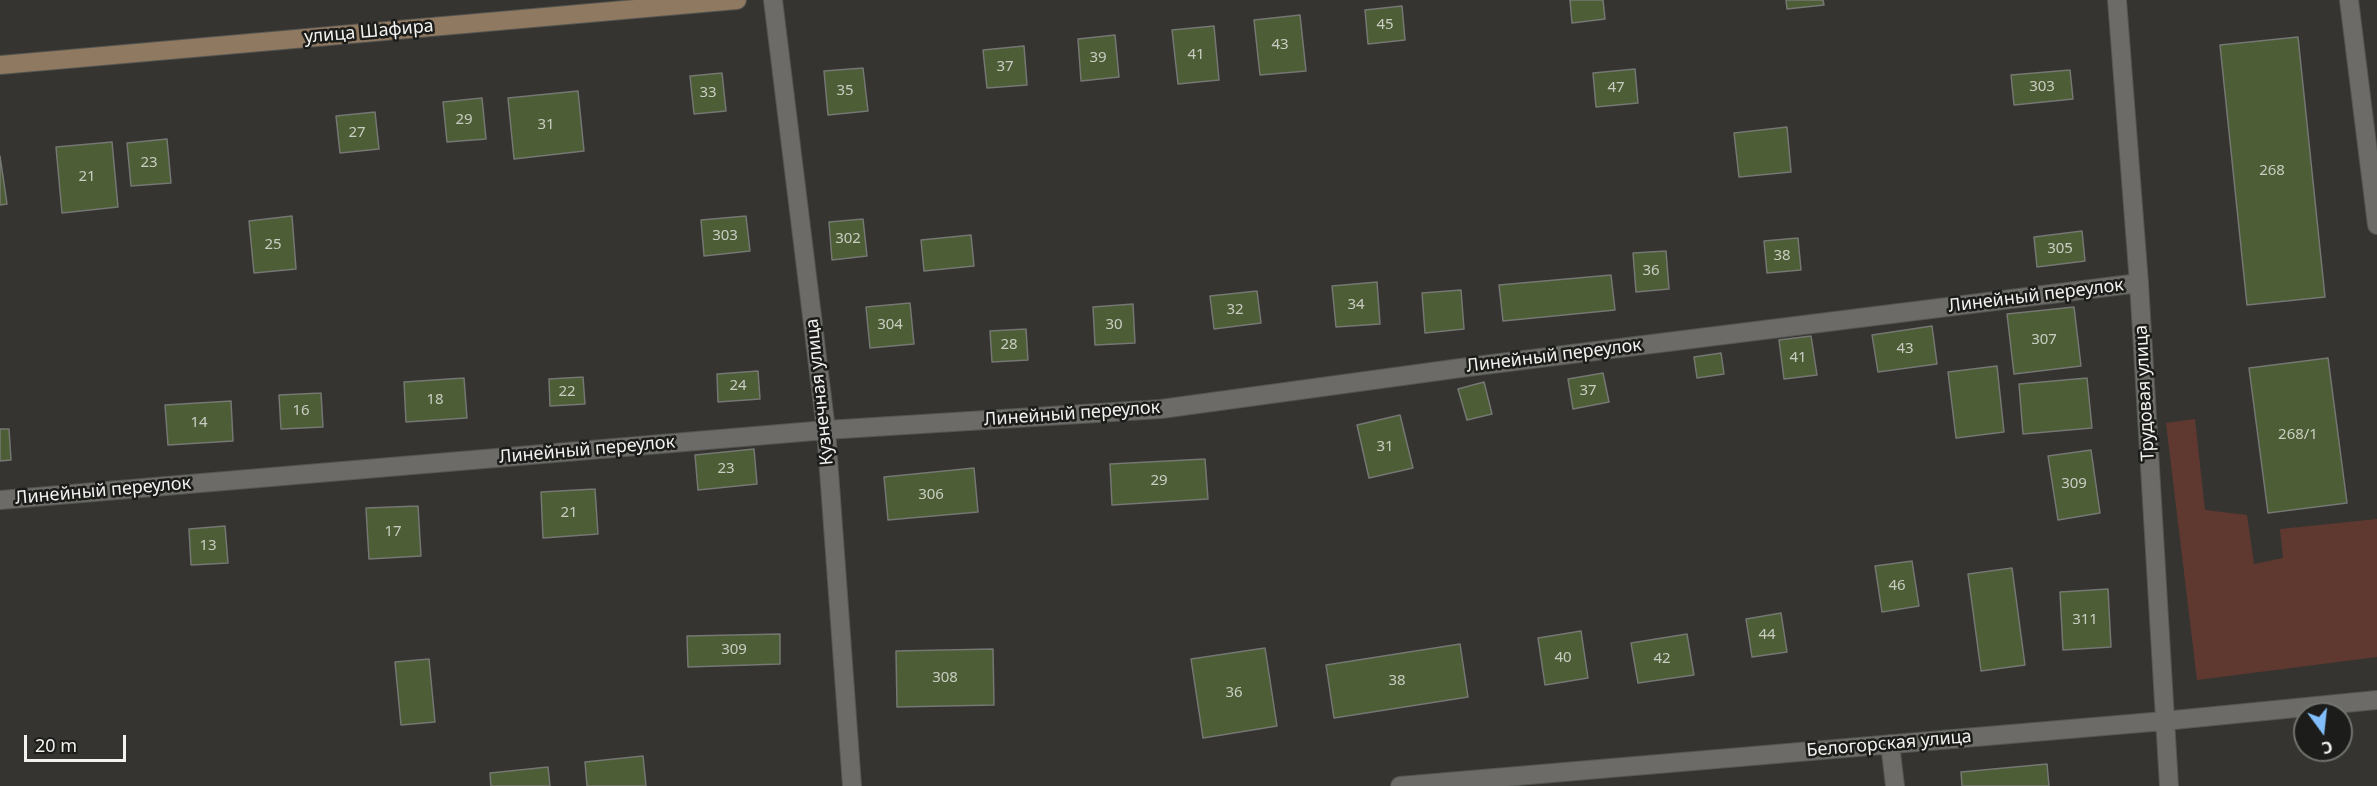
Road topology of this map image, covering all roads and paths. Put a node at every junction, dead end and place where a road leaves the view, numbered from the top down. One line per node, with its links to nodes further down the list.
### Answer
1 (737, 0): 5 (street, улица Шафира)
2 (773, 0): 9 (street, Кузнечная улица)
3 (2117, 0): 8 (street, Трудовая улица)
4 (2349, 0): 6 (street)
5 (0, 65)
6 (2369, 89): 7 (street)
7 (2377, 225)
8 (2139, 283): 9 (street, Линейный переулок); 12 (street, Трудовая улица)
9 (826, 430): 10 (street, Линейный переулок); 14 (street, Кузнечная улица)
10 (0, 500)
11 (2377, 700): 12 (street, Белогорская улица)
12 (2164, 721): 13 (street, Белогорская улица); 17 (street, Трудовая улица)
13 (1890, 744): 15 (street, Белогорская улица); 16 (street)
14 (852, 786)
15 (1400, 786)
16 (1895, 786)
17 (2169, 786)

